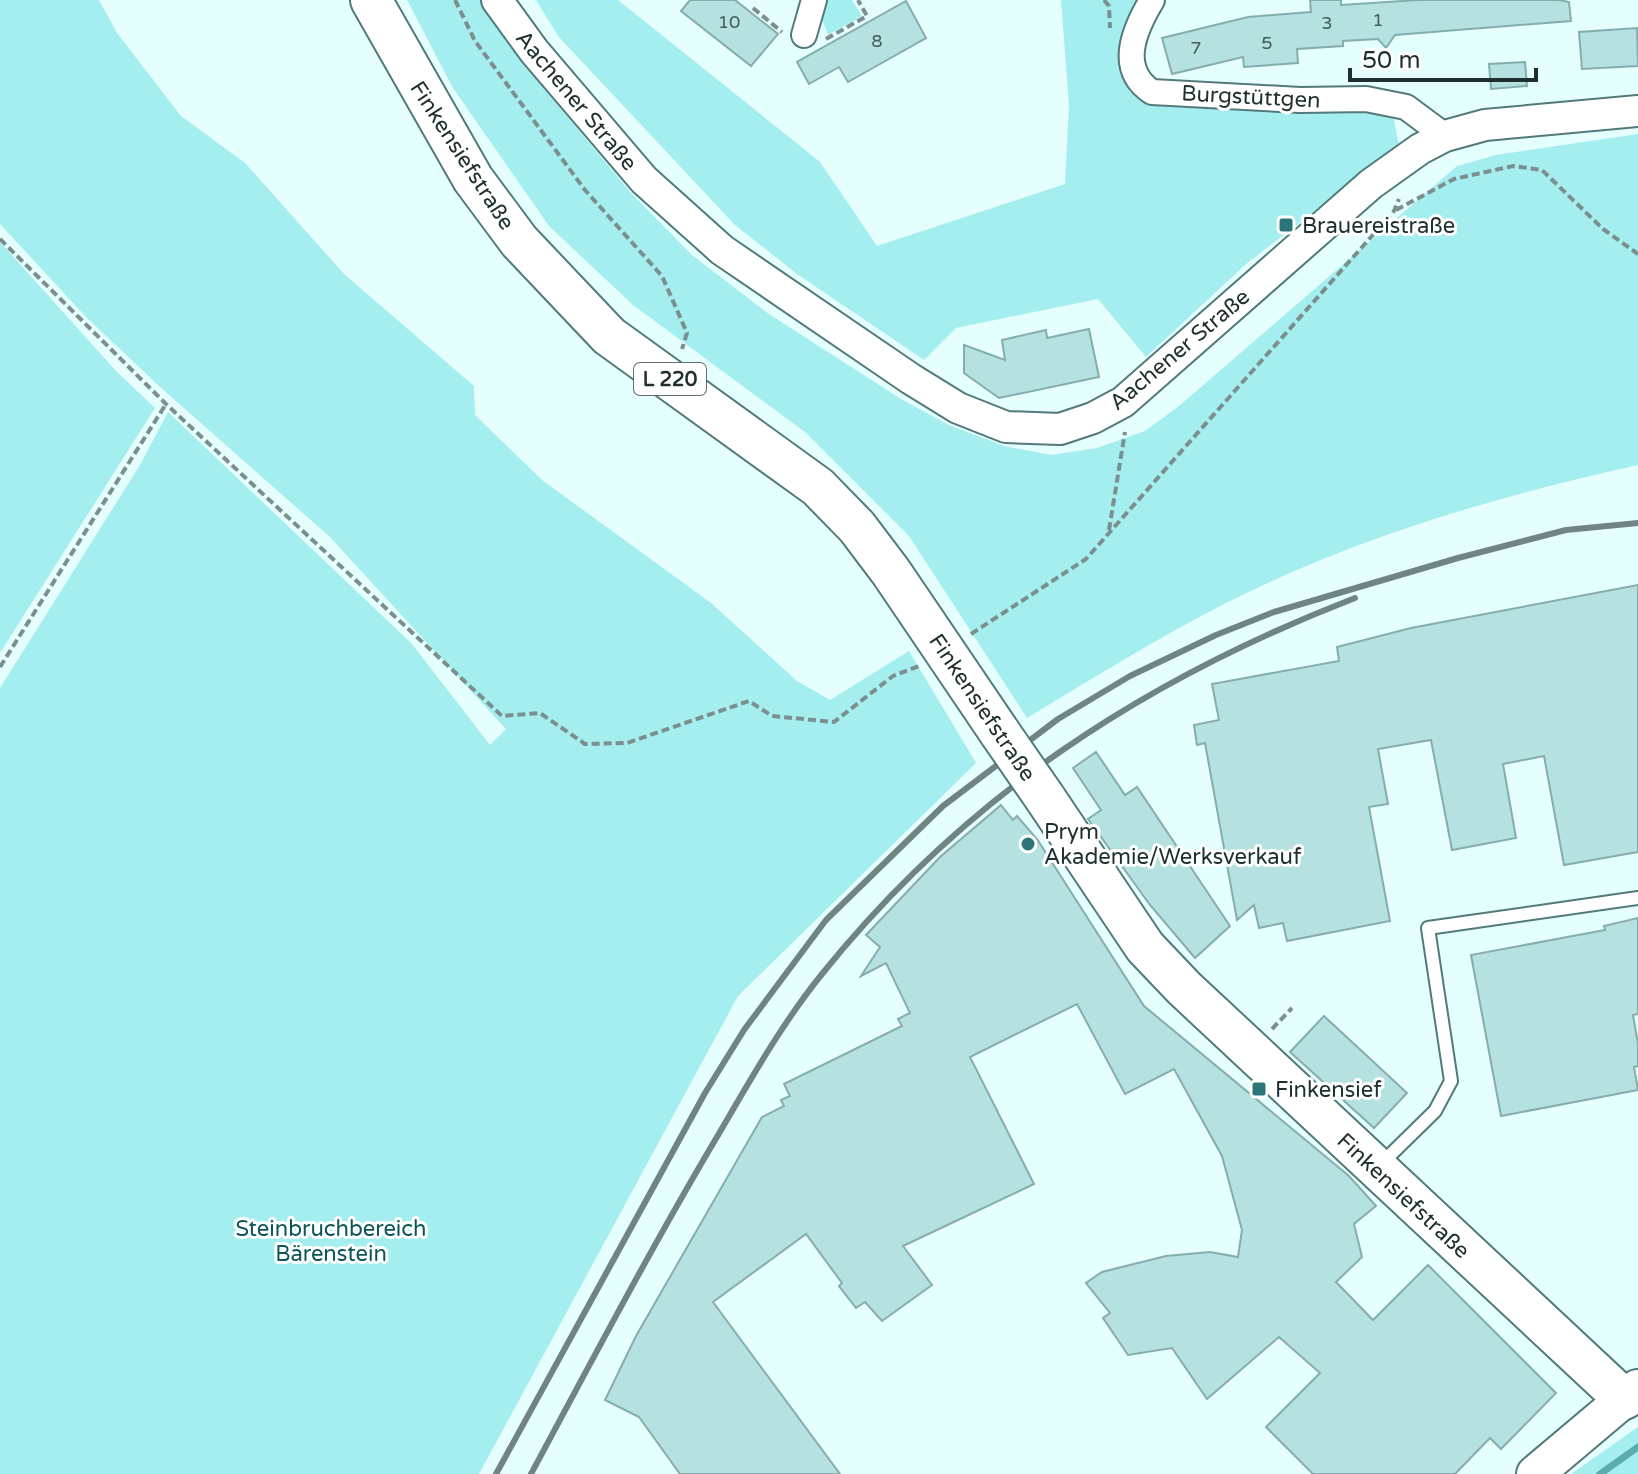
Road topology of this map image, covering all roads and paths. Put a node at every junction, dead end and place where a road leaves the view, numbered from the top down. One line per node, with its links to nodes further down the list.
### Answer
1 (371, 0): 20 (main road, Finkensiefstraße / L 220)
2 (455, 0): 16 (path)
3 (497, 0): 12 (street, Aachener Straße)
4 (814, 0): 9 (street)
5 (858, 0): 10 (path)
6 (1104, 0): 8 (path)
7 (1152, 0): 12 (street, Burgstüttgen)
8 (1110, 25)
9 (804, 35)
10 (831, 37)
11 (1638, 111): 12 (street, Aachener Straße)
12 (1432, 143): 13 (path)
13 (1394, 211): 15 (path); 19 (path)
14 (0, 239): 17 (path)
15 (1638, 254)
16 (679, 361)
17 (166, 404): 20 (path); 21 (path)
18 (1126, 435): 19 (path)
19 (1109, 532): 20 (path)
20 (946, 653): 25 (main road, Finkensiefstraße / L 220, bridge)
21 (0, 667)
22 (1638, 898): 25 (lane)
23 (1292, 1008): 24 (path)
24 (1269, 1032)
25 (1376, 1169): 26 (main road, Finkensiefstraße / L 220)
26 (1631, 1395): 27 (main road)
27 (1535, 1474)

